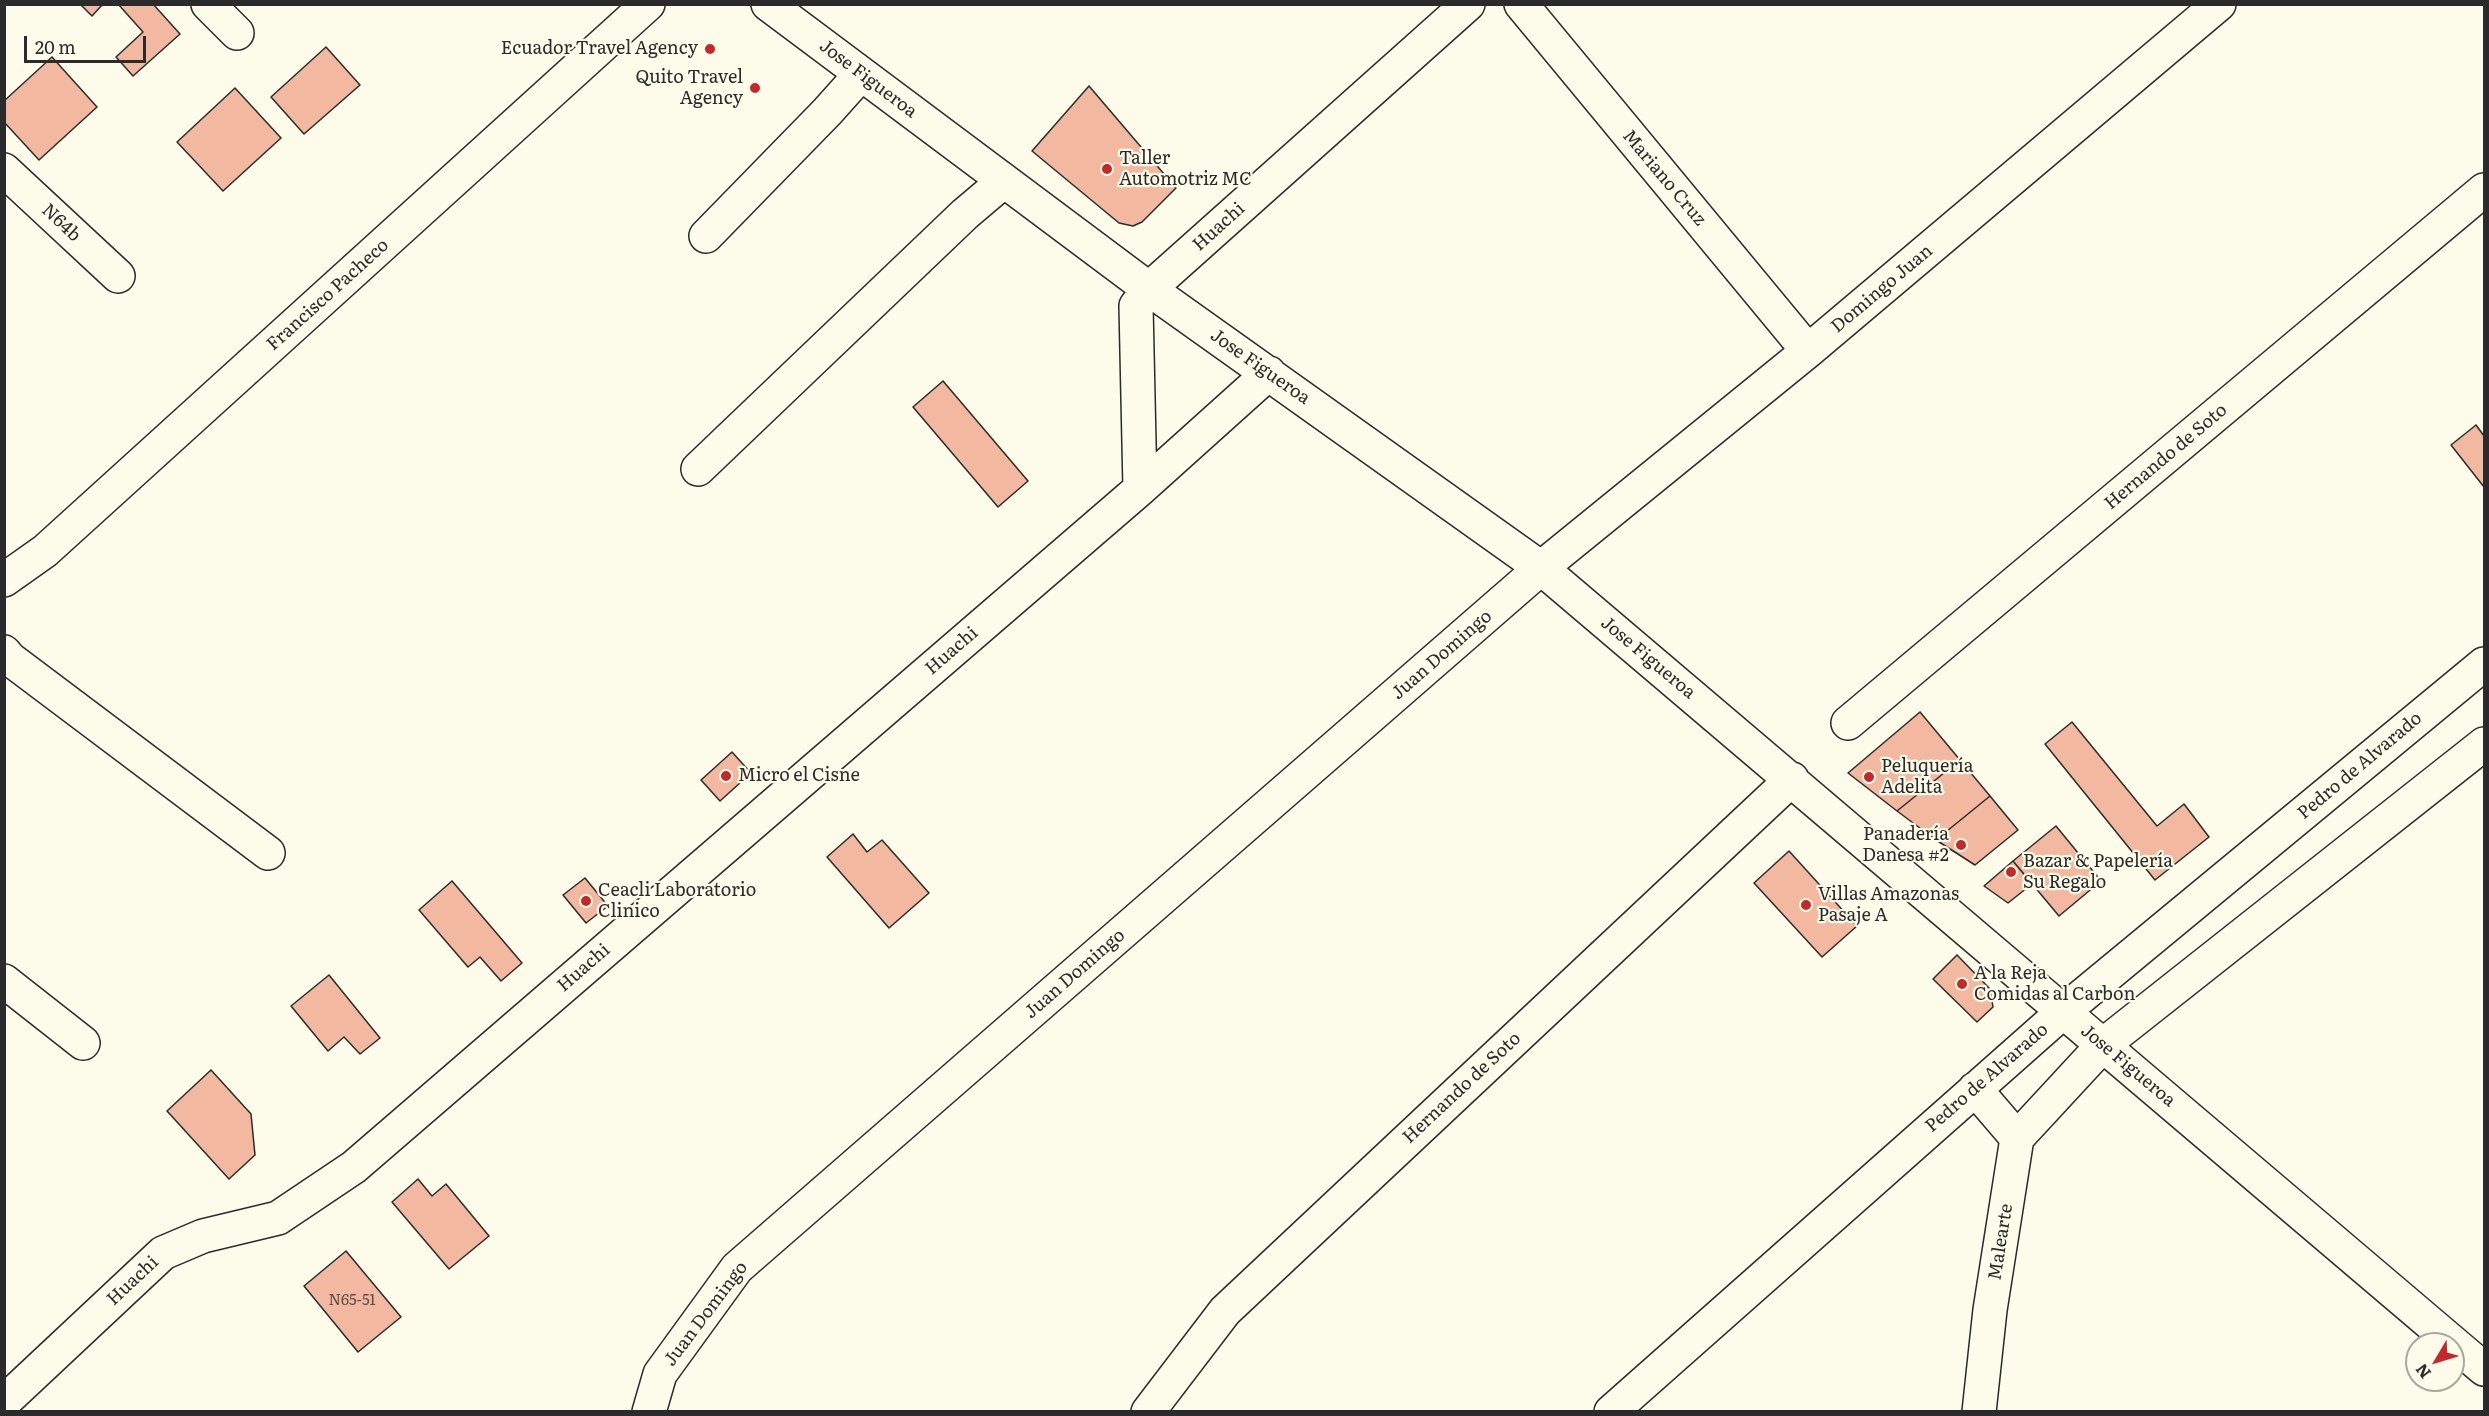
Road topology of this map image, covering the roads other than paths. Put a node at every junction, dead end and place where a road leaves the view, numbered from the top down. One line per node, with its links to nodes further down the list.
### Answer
1 (208, 4): 7 (street)
2 (648, 4): 20 (street, Francisco Pacheco)
3 (768, 4): 8 (street, Jose Figueroa)
4 (1468, 4): 14 (street, Huachi)
5 (1521, 4): 15 (street, Mariano Cruz)
6 (2219, 4): 15 (street, Domingo Juan)
7 (237, 33)
8 (861, 74): 10 (street, Jose Figueroa); 12 (street)
9 (4, 170): 13 (street, N64b)
10 (1004, 181): 14 (street, Jose Figueroa); 17 (street)
11 (2484, 190): 23 (street, Hernando de Soto)
12 (706, 236)
13 (118, 276)
14 (1149, 289): 16 (street, Jose Figueroa); 18 (street, Huachi)
15 (1808, 351): 19 (street, Domingo Juan)
16 (1269, 373): 18 (street, Huachi); 19 (street, Jose Figueroa)
17 (698, 469)
18 (1140, 489): 34 (street, Huachi)
19 (1541, 568): 25 (street, Jose Figueroa); 35 (street, Juan Domingo)
20 (4, 580)
21 (4, 652): 26 (street)
22 (2484, 664): 28 (street, Pedro de Alvarado)
23 (1848, 723)
24 (2484, 744): 30 (street)
25 (1792, 779): 28 (street, Jose Figueroa); 36 (street, Hernando de Soto)
26 (268, 853)
27 (4, 981): 29 (street)
28 (2064, 1011): 30 (street, Jose Figueroa); 31 (street, Pedro de Alvarado)
29 (83, 1043)
30 (2103, 1045): 32 (street); 33 (street, Jose Figueroa)
31 (1975, 1089): 32 (street); 37 (street, Pedro de Alvarado)
32 (2017, 1138): 38 (street, Malearte)
33 (2484, 1369)
34 (4, 1402)
35 (649, 1412)
36 (1148, 1412)
37 (1611, 1412)
38 (1979, 1412)

